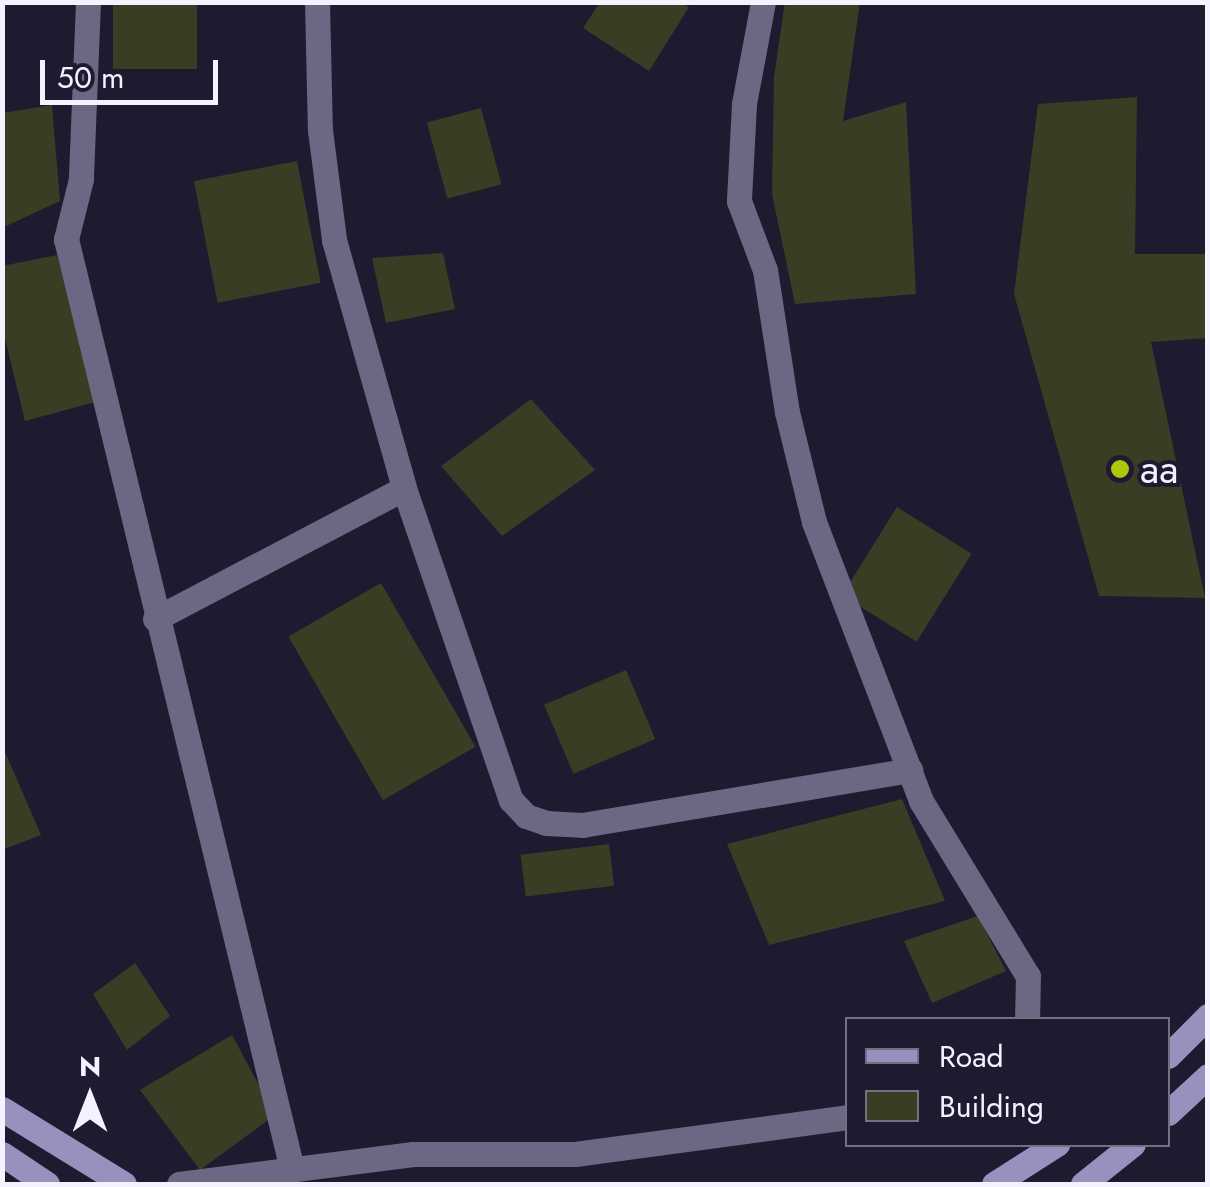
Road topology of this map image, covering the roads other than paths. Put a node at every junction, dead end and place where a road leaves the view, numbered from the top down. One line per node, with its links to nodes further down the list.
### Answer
1 (88, 2): 5 (street)
2 (317, 2): 4 (street)
3 (763, 2): 6 (street)
4 (404, 488): 5 (street); 6 (street)
5 (155, 619): 17 (street)
6 (910, 770): 8 (street)
7 (1208, 1016): 9 (main road)
8 (1028, 1017)
9 (1170, 1054)
10 (1208, 1076): 12 (main road)
11 (2, 1108): 19 (main road)
12 (1170, 1112)
13 (845, 1117): 17 (street)
14 (1052, 1147): 21 (main road)
15 (1129, 1147): 22 (main road)
16 (2, 1154): 18 (main road)
17 (292, 1169): 20 (street)
18 (46, 1184)
19 (124, 1184)
20 (180, 1184)
21 (994, 1184)
22 (1083, 1184)

